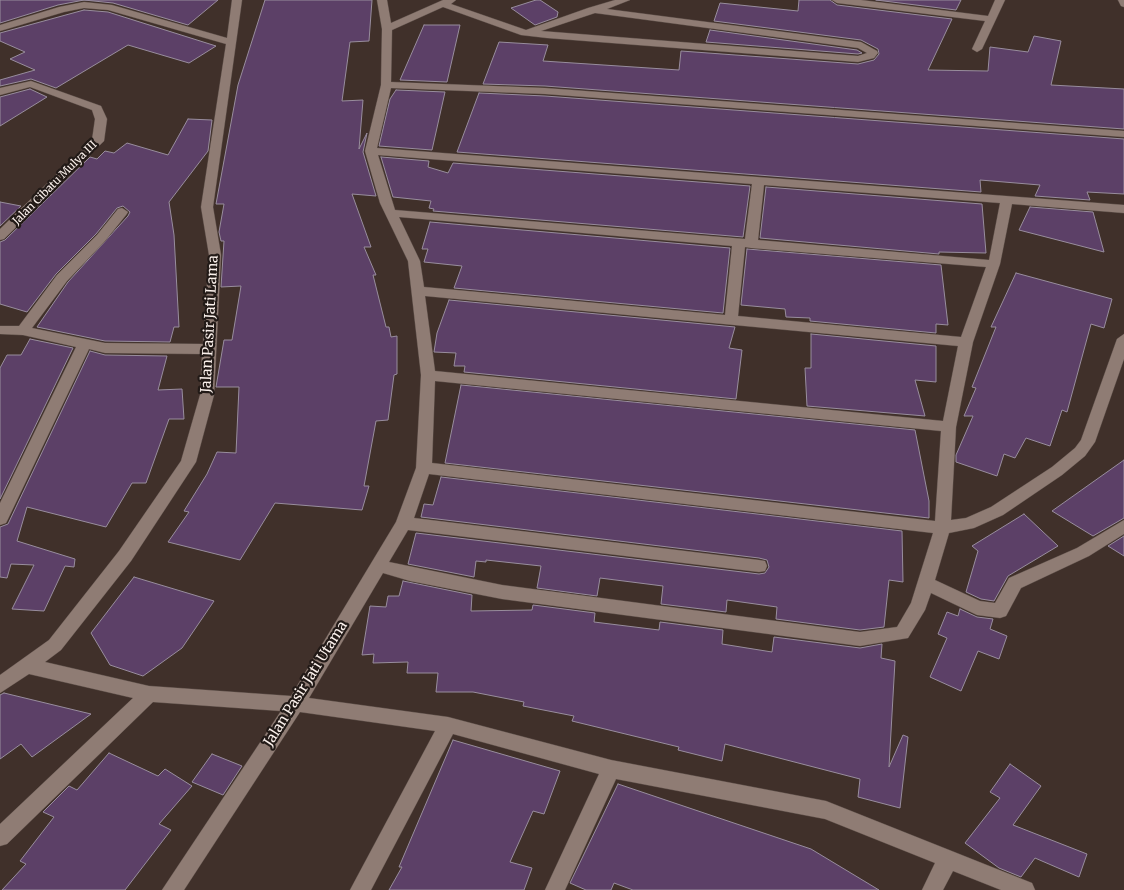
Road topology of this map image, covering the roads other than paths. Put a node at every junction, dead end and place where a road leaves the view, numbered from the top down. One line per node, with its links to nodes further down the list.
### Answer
1 (236, 0): 14 (street, Jalan Pasir Jati Lama)
2 (382, 0): 12 (street)
3 (625, 0): 9 (street)
4 (837, 0): 10 (street)
5 (1000, 0): 10 (street)
6 (1123, 0): 8 (street)
7 (447, 2): 12 (street); 13 (street)
8 (1124, 4)
9 (592, 10): 13 (street); 13 (street)
10 (991, 20): 15 (street)
11 (0, 28): 14 (street)
12 (387, 29): 16 (street)
13 (525, 33)
14 (232, 42): 35 (street, Jalan Pasir Jati Lama)
15 (978, 49)
16 (386, 85): 18 (street); 19 (street)
17 (0, 92): 25 (street, Jalan Cibatu Mulya III)
18 (1124, 134)
19 (371, 151): 20 (street); 24 (street, Jalan Pasir Jati Utama)
20 (758, 181): 21 (street); 26 (street)
21 (1007, 200): 22 (street); 27 (street)
22 (1124, 209)
23 (122, 212): 31 (street)
24 (392, 213): 26 (street); 28 (street, Jalan Pasir Jati Utama)
25 (0, 236)
26 (745, 243): 27 (street); 29 (street)
27 (994, 264): 33 (street)
28 (418, 291): 29 (street); 36 (street, Jalan Pasir Jati Utama)
29 (731, 320): 33 (street)
30 (0, 330): 31 (street)
31 (23, 330): 34 (street)
32 (1124, 338): 42 (street)
33 (966, 342): 37 (street)
34 (85, 343): 35 (street); 39 (street)
35 (210, 349): 46 (street, Jalan Pasir Jati Lama)
36 (428, 375): 37 (street); 38 (street, Jalan Pasir Jati Utama)
37 (949, 427): 42 (street)
38 (424, 468): 40 (street, Jalan Pasir Jati Utama); 42 (street)
39 (0, 519)
40 (404, 522): 43 (street, Jalan Pasir Jati Utama); 44 (street)
41 (1124, 526): 45 (street)
42 (943, 528): 45 (street)
43 (378, 565): 45 (street); 49 (street, Jalan Pasir Jati Utama)
44 (759, 566)
45 (926, 583)
46 (28, 666): 47 (street, Jalan Pasir Jati Lama); 48 (street)
47 (0, 685)
48 (149, 694): 49 (street); 52 (street)
49 (296, 704): 50 (street); 54 (street, Jalan Pasir Jati Utama)
50 (448, 725): 51 (street); 55 (street)
51 (611, 769): 53 (street); 56 (street)
52 (0, 836)
53 (948, 858): 57 (street); 58 (street)
54 (178, 888)
55 (360, 890)
56 (555, 890)
57 (932, 890)
58 (1025, 890)

